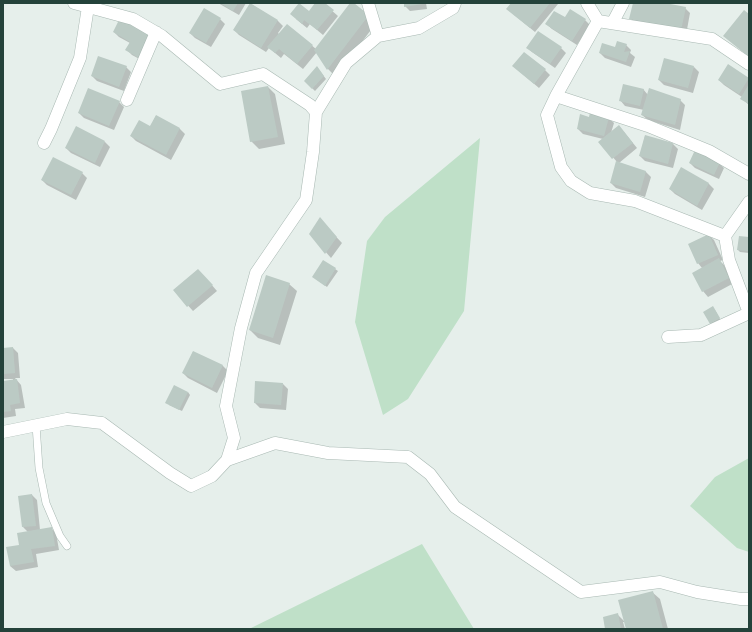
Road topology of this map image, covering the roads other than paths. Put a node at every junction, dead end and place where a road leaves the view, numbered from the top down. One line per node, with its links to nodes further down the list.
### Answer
1 (74, 3): 6 (street)
2 (368, 3): 10 (street)
3 (455, 3): 10 (street)
4 (587, 3): 7 (street)
5 (623, 3): 8 (street)
6 (88, 7): 9 (street); 15 (street)
7 (598, 21): 8 (street); 12 (street)
8 (613, 22): 11 (street)
9 (156, 32): 13 (street); 14 (street)
10 (378, 36): 14 (street)
11 (749, 64)
12 (556, 96): 16 (street); 18 (street)
13 (127, 100)
14 (316, 112): 22 (street)
15 (44, 143)
16 (749, 174)
17 (749, 202): 18 (street)
18 (724, 236): 19 (street)
19 (668, 337)
20 (36, 425): 21 (street); 22 (street); 23 (lane)
21 (3, 432)
22 (228, 460): 24 (street)
23 (67, 546)
24 (749, 599)

